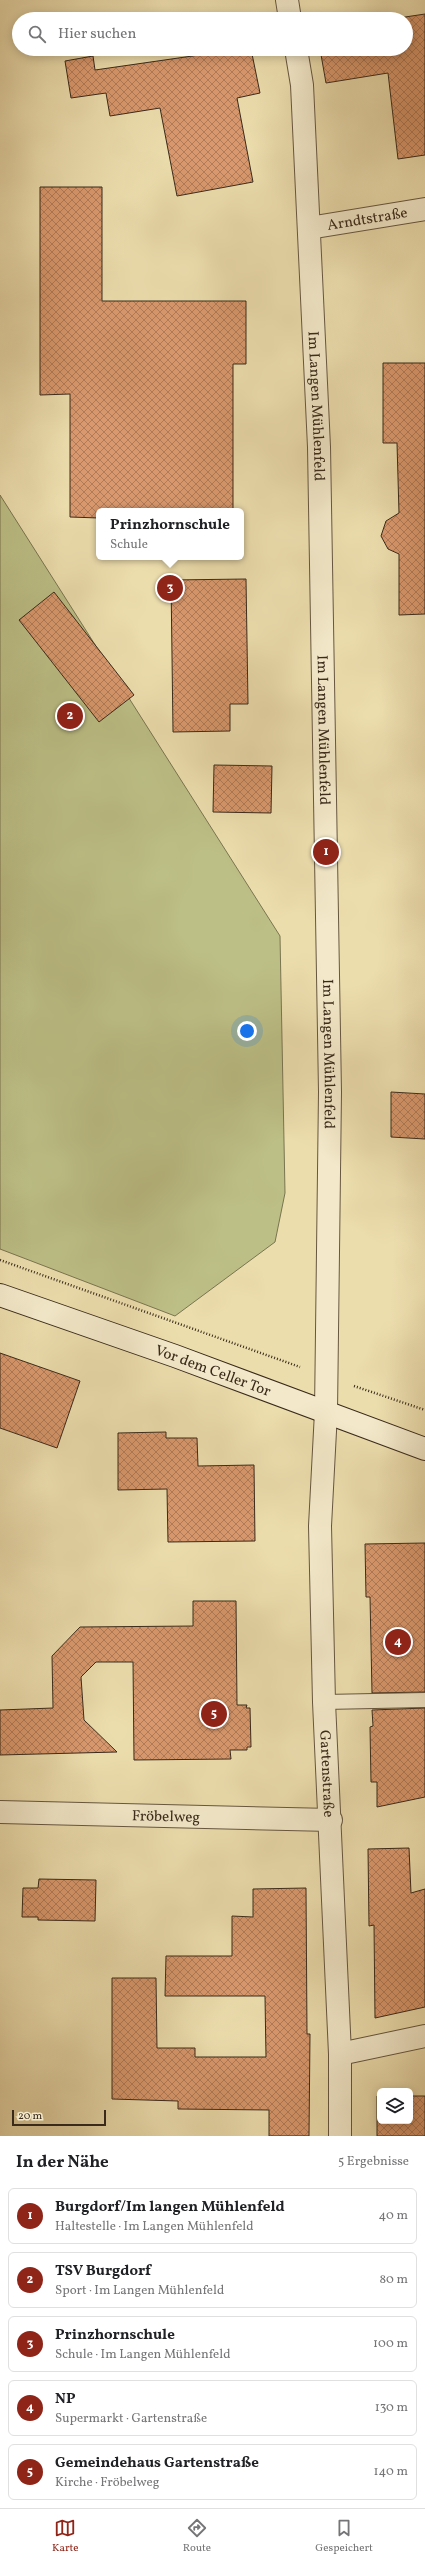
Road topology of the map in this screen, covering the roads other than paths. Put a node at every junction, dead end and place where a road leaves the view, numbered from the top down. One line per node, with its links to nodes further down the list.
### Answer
1 (287, 0): 2 (street)
2 (289, 12)
3 (297, 56): 5 (street, Im Langen Mühlenfeld)
4 (425, 209): 5 (street, Arndtstraße)
5 (309, 228): 7 (street, Im Langen Mühlenfeld)
6 (0, 1295): 7 (street, Vor dem Celler Tor)
7 (326, 1412): 8 (street, Vor dem Celler Tor); 10 (street, Gartenstraße)
8 (425, 1449)
9 (425, 1700): 10 (lane)
10 (324, 1702): 12 (street, Gartenstraße)
11 (0, 1812): 12 (street, Fröbelweg)
12 (331, 1820): 14 (street, Gartenstraße)
13 (425, 2036): 14 (street)
14 (340, 2054): 15 (street, Gartenstraße)
15 (340, 2136)

